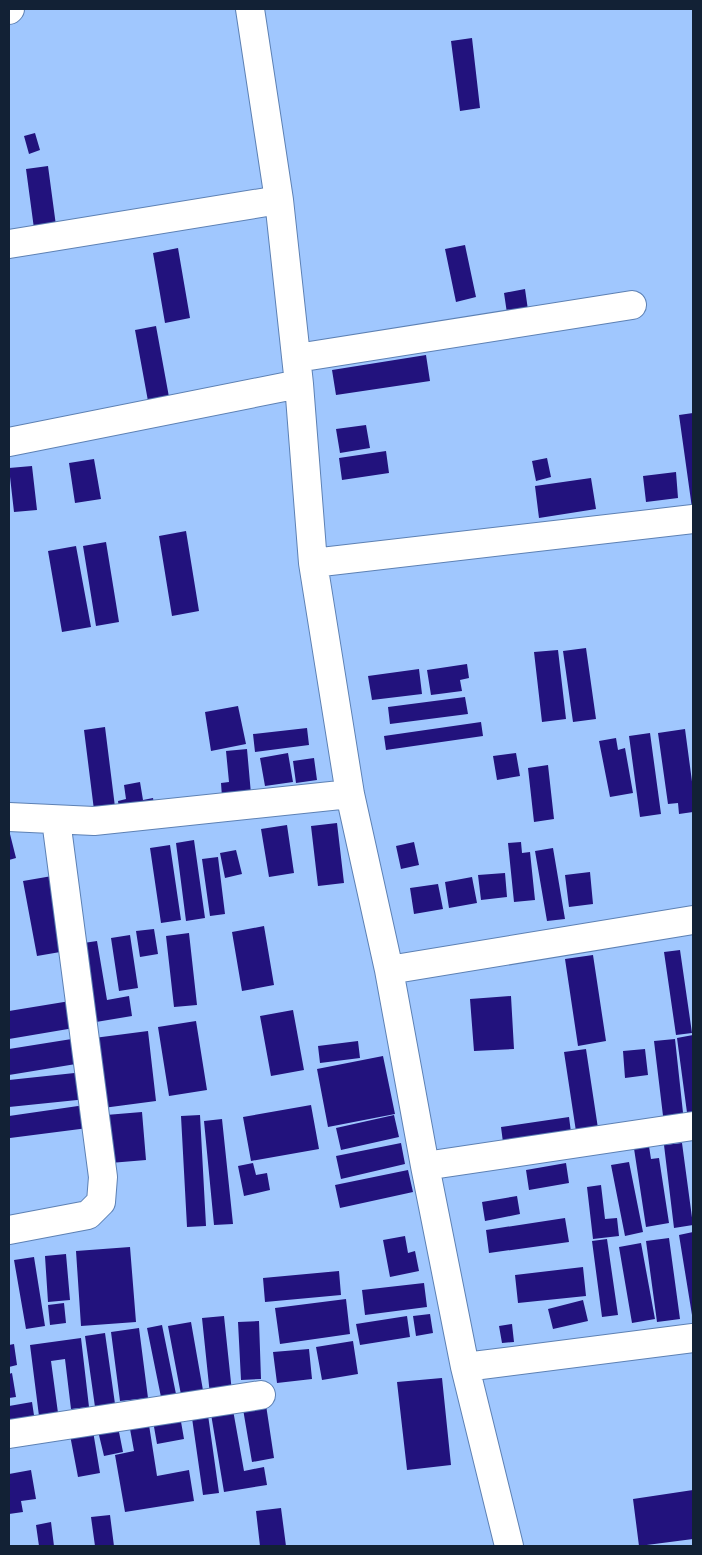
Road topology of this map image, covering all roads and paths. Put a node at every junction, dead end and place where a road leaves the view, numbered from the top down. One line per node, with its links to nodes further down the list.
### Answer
1 (250, 9): 2 (street)
2 (279, 200): 3 (street); 5 (street)
3 (9, 244)
4 (632, 305): 5 (street)
5 (298, 371): 6 (street); 8 (street)
6 (9, 442)
7 (693, 519): 8 (street)
8 (313, 563): 9 (street)
9 (350, 794): 11 (street); 13 (street)
10 (9, 817): 11 (street)
11 (56, 820): 16 (street)
12 (693, 920): 13 (street)
13 (389, 970): 15 (street)
14 (693, 1126): 15 (street)
15 (425, 1166): 18 (street)
16 (9, 1230)
17 (693, 1338): 18 (street)
18 (465, 1368): 21 (street)
19 (261, 1395): 20 (street)
20 (9, 1434)
21 (509, 1546)

